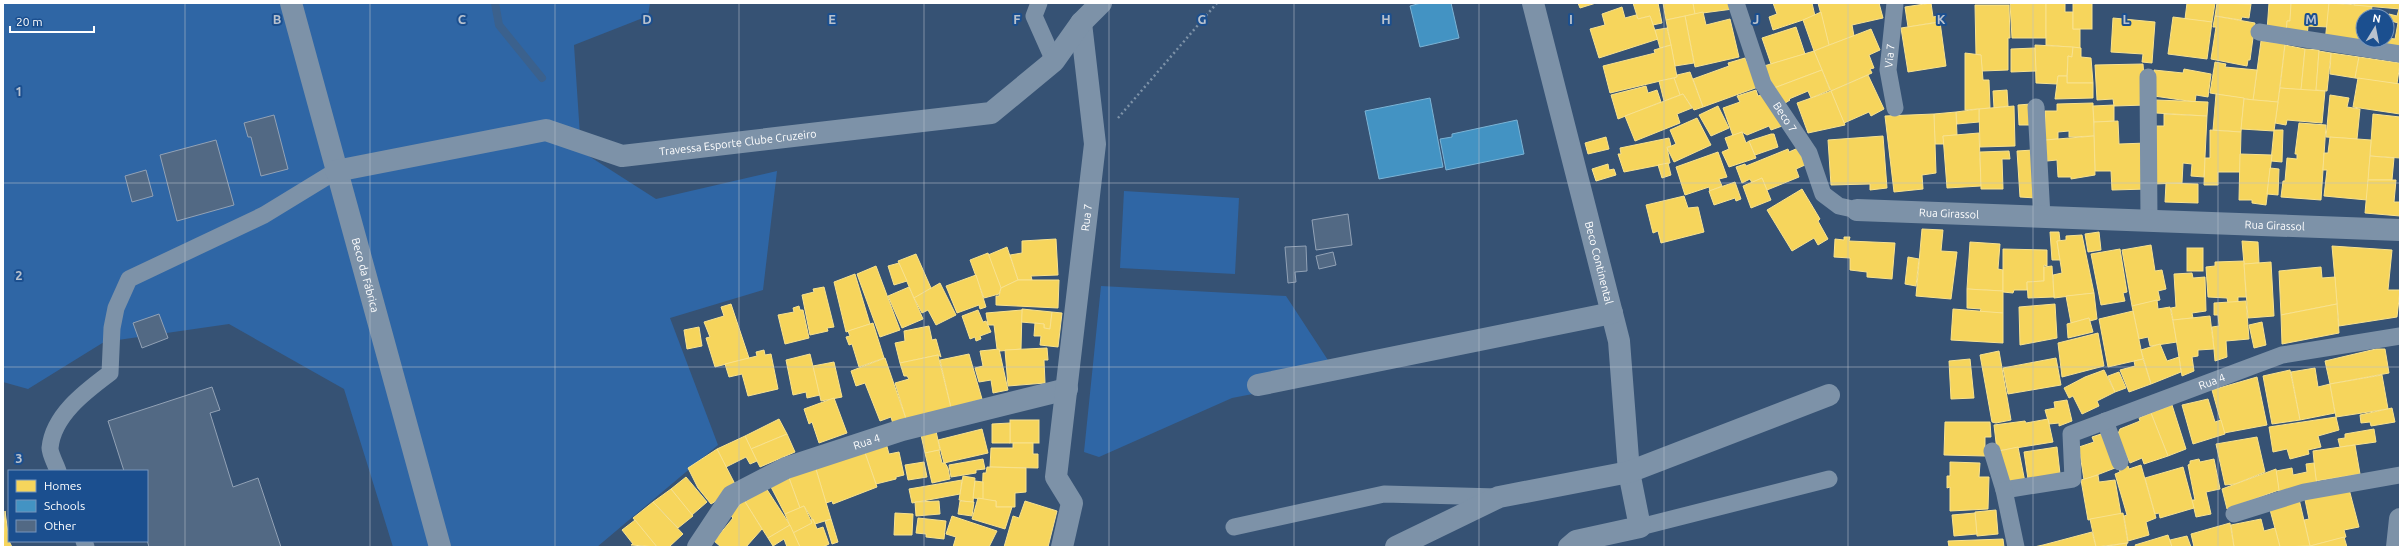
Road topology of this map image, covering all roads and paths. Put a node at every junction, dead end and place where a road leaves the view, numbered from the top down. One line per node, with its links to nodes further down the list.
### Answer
1 (291, 3): 16 (street, Beco da Fábrica)
2 (1039, 3): 11 (lane)
3 (1101, 3): 8 (street, Travessa Esporte Clube Cruzeiro)
4 (1217, 3): 15 (path)
5 (1533, 3): 21 (street, Beco Continental)
6 (1736, 3): 17 (lane, Beco 7)
7 (1896, 3): 14 (lane, Via 7)
8 (1081, 23): 11 (street, Travessa Esporte Clube Cruzeiro); 15 (street, Rua 7)
9 (2259, 32): 10 (lane)
10 (2400, 54)
11 (1054, 61): 16 (street, Travessa Esporte Clube Cruzeiro)
12 (2148, 77): 19 (lane)
13 (2036, 107): 18 (lane)
14 (1894, 108)
15 (1095, 144): 24 (street, Rua 7)
16 (336, 171): 29 (lane); 39 (street, Beco da Fábrica)
17 (1856, 210): 18 (street, Rua Girassol)
18 (2042, 217): 19 (street, Rua Girassol)
19 (2149, 221): 20 (street, Rua Girassol)
20 (2400, 230)
21 (1612, 313): 23 (street); 30 (street, Beco Continental)
22 (2400, 336): 26 (lane, Rua 4)
23 (1258, 385)
24 (1067, 388): 40 (street, Rua 4); 41 (street, Rua 7)
25 (1829, 395): 30 (street)
26 (2105, 421): 28 (lane); 33 (lane, Rua 4)
27 (1992, 451): 33 (lane)
28 (2120, 462)
29 (58, 470)
30 (1629, 472): 34 (street); 38 (street, Beco Continental)
31 (2400, 475): 35 (lane)
32 (1829, 479): 38 (lane)
33 (2004, 490): 44 (lane)
34 (1499, 497): 37 (lane); 42 (street)
35 (2234, 514)
36 (2400, 519): 45 (street)
37 (1234, 526)
38 (1640, 527): 43 (street)
39 (440, 547)
40 (698, 547)
41 (1062, 547)
42 (1396, 547)
43 (1569, 547)
44 (2016, 547)
45 (2397, 547)

